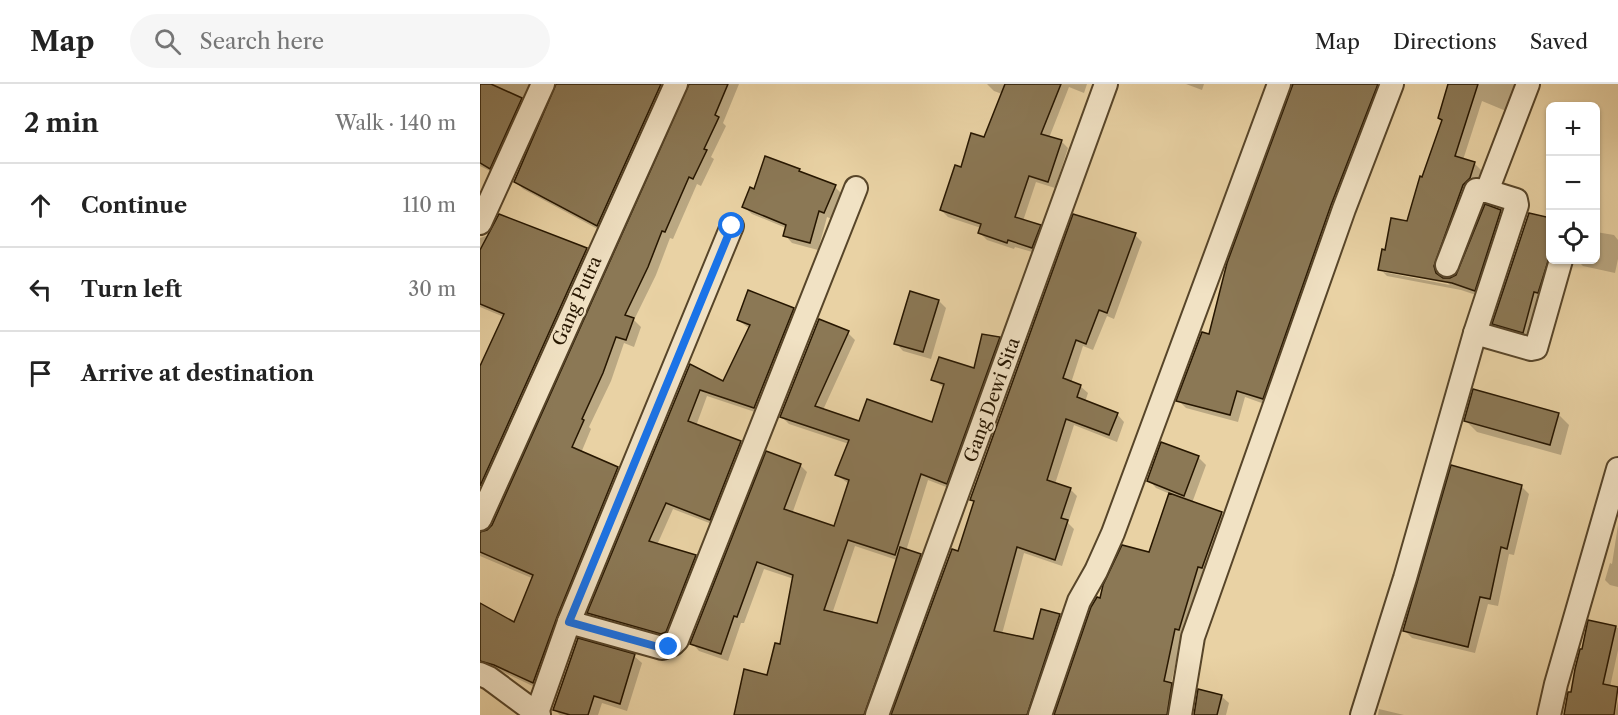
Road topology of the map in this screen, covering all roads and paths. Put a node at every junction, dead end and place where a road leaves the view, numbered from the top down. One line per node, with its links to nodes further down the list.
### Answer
1 (543, 84): 9 (street)
2 (676, 84): 15 (street, Gang Putra)
3 (1106, 84): 19 (street, Gang Dewi Sita)
4 (1279, 84): 20 (street)
5 (1392, 84): 21 (street)
6 (1528, 84): 8 (street)
7 (856, 188): 16 (street)
8 (1488, 191): 12 (street); 13 (street)
9 (480, 223)
10 (732, 226): 16 (street)
11 (1560, 264): 13 (street)
12 (1447, 265)
13 (1475, 333): 22 (street)
14 (1618, 469): 23 (street)
15 (480, 519)
16 (569, 622): 18 (street)
17 (480, 674): 18 (street)
18 (538, 714)
19 (877, 715)
20 (1040, 715)
21 (1180, 715)
22 (1362, 715)
23 (1549, 715)

